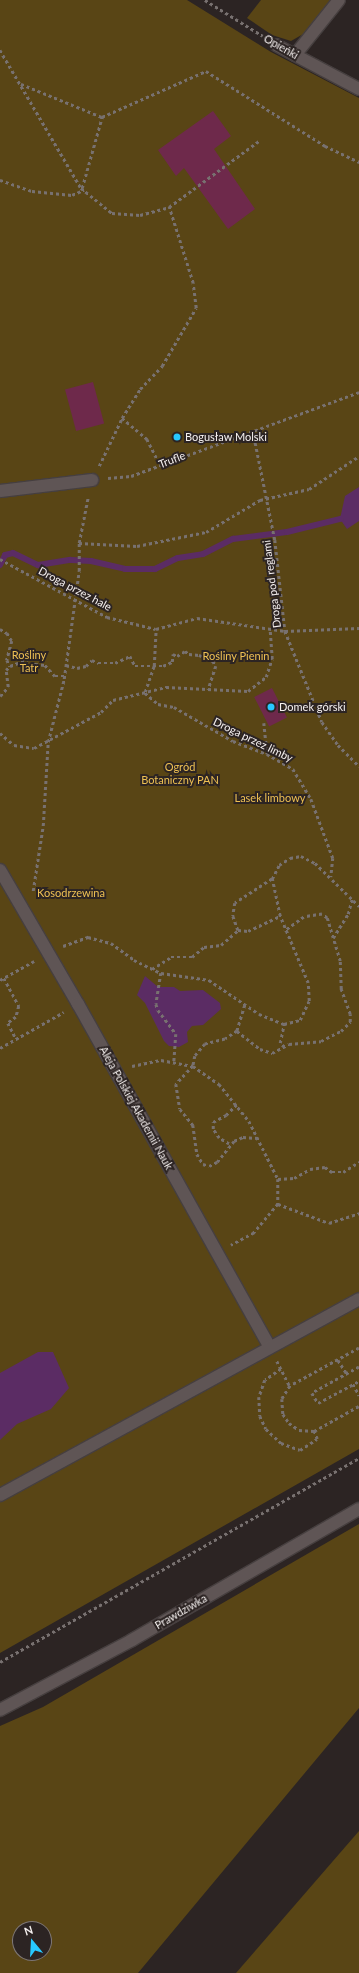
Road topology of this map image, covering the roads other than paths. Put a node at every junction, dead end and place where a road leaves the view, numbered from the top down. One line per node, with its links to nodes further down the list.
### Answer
1 (339, 0): 3 (street)
2 (276, 45): 3 (street, Opieńki)
3 (295, 55): 4 (street, Opieńki)
4 (359, 89)
5 (92, 480): 6 (street)
6 (0, 491)
7 (0, 870): 9 (street, Aleja Polskiej Akademii Nauk)
8 (359, 1299): 9 (street)
9 (270, 1347): 10 (street)
10 (0, 1495)
11 (359, 1508): 12 (street, Prawdziwka)
12 (0, 1710)

